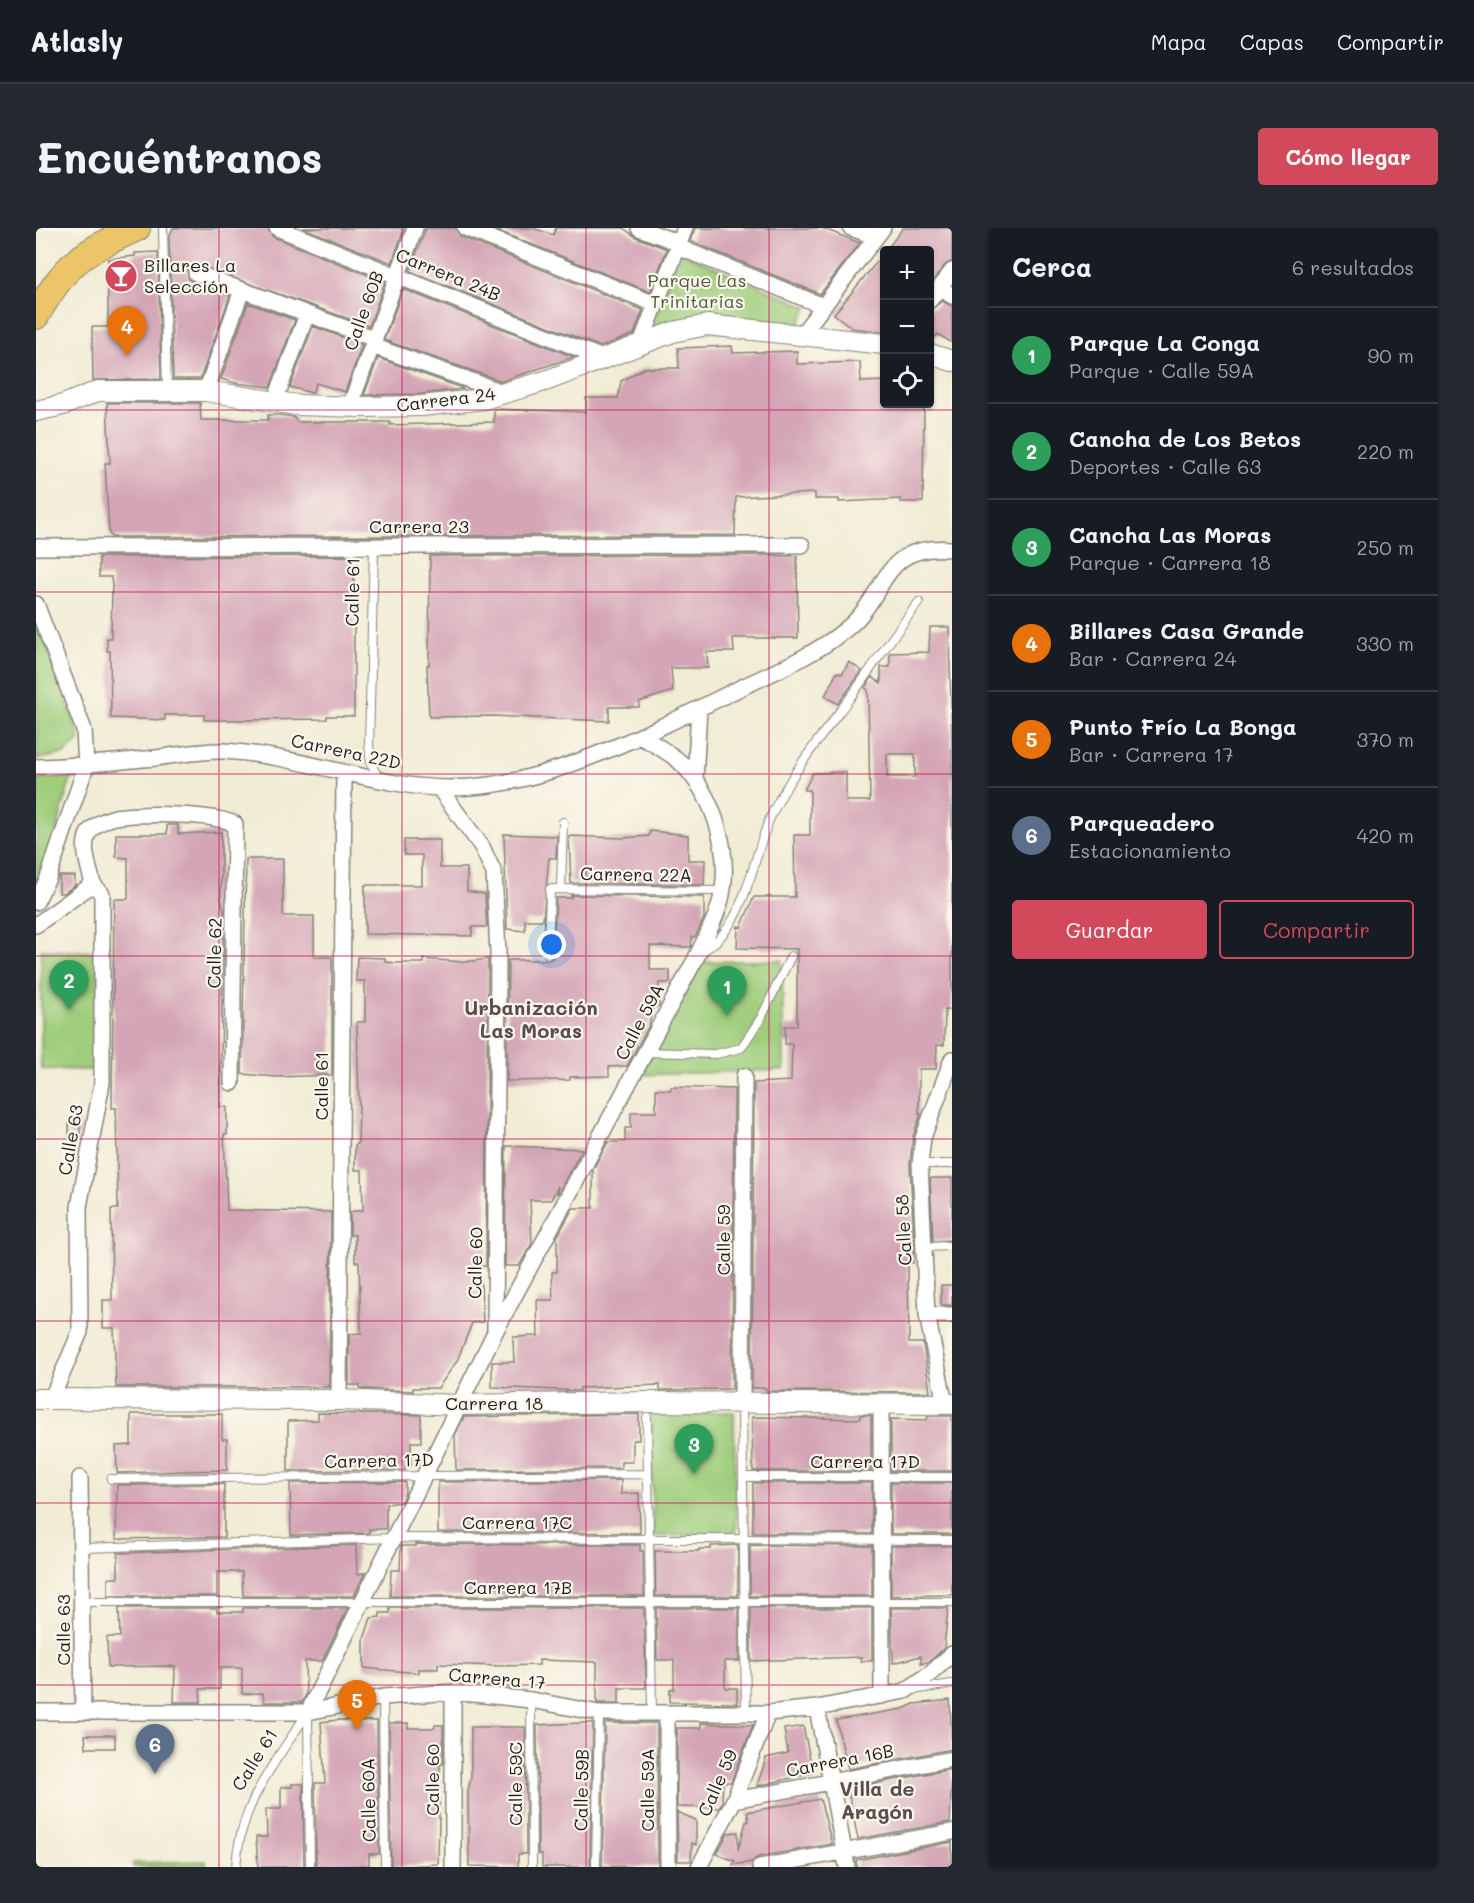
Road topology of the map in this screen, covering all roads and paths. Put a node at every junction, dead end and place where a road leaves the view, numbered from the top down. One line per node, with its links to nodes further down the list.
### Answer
1 (137, 228): 19 (highway)
2 (277, 228): 13 (street, Carrera 24B)
3 (415, 228): 13 (street, Calle 60B)
4 (465, 228): 16 (street)
5 (639, 228): 10 (street)
6 (685, 228): 10 (street)
7 (851, 228): 9 (street)
8 (163, 230): 27 (lane)
9 (880, 233): 17 (street)
10 (678, 245): 16 (street); 17 (street)
11 (952, 271): 15 (street)
12 (196, 273): 14 (street)
13 (397, 276): 21 (street, Calle 60B); 25 (street, Carrera 24B)
14 (242, 290): 18 (street); 28 (street)
15 (946, 292)
16 (655, 304): 22 (street)
17 (823, 306): 20 (street)
18 (307, 314): 21 (street); 30 (street)
19 (36, 316)
20 (802, 334): 22 (street, Carrera 24); 23 (street, Carrera 24)
21 (373, 342): 29 (street); 31 (street, Calle 60B)
22 (641, 343): 25 (street, Carrera 24)
23 (880, 343)
24 (934, 355): 26 (street)
25 (605, 359): 29 (street, Carrera 24)
26 (952, 361)
27 (167, 390): 28 (street, Carrera 24); 32 (street, Carrera 24)
28 (206, 391): 30 (street, Carrera 24)
29 (506, 393): 31 (street, Carrera 24)
30 (276, 401): 31 (street, Carrera 24)
31 (350, 406)
32 (36, 411)
33 (802, 545): 34 (street, Carrera 23)
34 (374, 546): 35 (street, Carrera 23); 45 (lane, Calle 61)
35 (36, 547)
36 (952, 549): 39 (street, Carrera 22D)
37 (919, 602): 54 (lane)
38 (36, 604): 41 (street)
39 (699, 709): 40 (street, Carrera 22D); 44 (street)
40 (641, 737): 44 (street, Calle 59A); 46 (street, Carrera 22D)
41 (86, 766): 42 (street, Carrera 22D); 43 (street, Carrera 22D); 52 (street)
42 (36, 767)
43 (344, 772): 45 (street, Carrera 22D); 70 (street, Calle 61)
44 (694, 779): 51 (street, Calle 59A)
45 (379, 780): 46 (street, Carrera 22D)
46 (439, 788): 68 (street, Calle 60)
47 (114, 817): 49 (street, Calle 63); 60 (street, Calle 62)
48 (563, 822): 50 (lane)
49 (93, 884): 53 (street); 69 (street, Calle 63)
50 (561, 889): 51 (lane, Carrera 22A); 55 (lane, Carrera 22A)
51 (722, 891): 54 (street, Calle 59A)
52 (36, 903)
53 (36, 925)
54 (698, 953): 57 (street, Calle 59A)
55 (548, 954)
56 (790, 956): 57 (lane)
57 (645, 1052): 68 (street, Calle 59A)
58 (952, 1059): 61 (street, Calle 58)
59 (744, 1076): 71 (street, Calle 59)
60 (232, 1083)
61 (946, 1090): 62 (street, Calle 58)
62 (920, 1164): 63 (lane); 65 (street, Calle 58)
63 (952, 1164)
64 (952, 1246): 65 (lane)
65 (924, 1247): 66 (street, Calle 58)
66 (927, 1315): 67 (street); 73 (street, Calle 58)
67 (952, 1315)
68 (495, 1332): 74 (street, Calle 60)
69 (43, 1400): 70 (street, Carrera 18)
70 (339, 1400): 74 (street, Carrera 18)
71 (742, 1403): 72 (street, Carrera 18); 74 (street, Carrera 18); 78 (lane)
72 (881, 1403): 73 (street, Carrera 18); 81 (street)
73 (948, 1404)
74 (458, 1405): 77 (street, Calle 60)
75 (647, 1417): 76 (lane)
76 (648, 1474): 77 (lane, Carrera 17D); 85 (lane)
77 (423, 1476): 82 (lane, Carrera 17D); 83 (street, Calle 60)
78 (743, 1477): 81 (lane, Carrera 17D); 86 (lane)
79 (952, 1477): 81 (lane, Carrera 17D)
80 (80, 1478): 88 (street, Calle 63)
81 (881, 1478): 84 (street)
82 (111, 1479)
83 (393, 1538): 85 (lane, Carrera 17C); 88 (lane, Carrera 17C); 94 (street, Calle 60)
84 (881, 1538): 86 (lane, Carrera 17C); 87 (lane, Carrera 17C); 92 (street)
85 (649, 1539): 86 (lane, Carrera 17C); 90 (lane)
86 (743, 1539): 91 (lane)
87 (952, 1540)
88 (82, 1548): 89 (street, Calle 63)
89 (84, 1602): 94 (lane, Carrera 17B); 103 (street, Calle 63)
90 (650, 1602): 91 (lane, Carrera 17B); 94 (lane, Carrera 17B); 107 (lane)
91 (744, 1602): 92 (lane, Carrera 17B); 108 (lane)
92 (882, 1602): 93 (lane, Carrera 17B); 99 (street)
93 (952, 1602)
94 (362, 1603): 105 (street, Calle 60)
95 (952, 1654): 97 (street)
96 (952, 1684): 97 (lane, Carrera 17)
97 (905, 1691): 99 (street, Carrera 17)
98 (453, 1692): 100 (street, Carrera 17); 101 (street, Carrera 17); 118 (street, Calle 60)
99 (882, 1696): 102 (street, Carrera 17)
100 (383, 1697): 105 (street, Carrera 17); 117 (lane, Calle 60A)
101 (531, 1700): 106 (street, Carrera 17); 119 (lane, Calle 59C)
102 (817, 1708): 109 (street, Carrera 17); 111 (street)
103 (83, 1711): 104 (street, Carrera 17); 105 (street, Carrera 17)
104 (36, 1712)
105 (308, 1713): 115 (lane, Calle 61); 116 (lane)
106 (599, 1713): 107 (street, Carrera 17); 120 (lane, Calle 59B)
107 (660, 1713): 108 (street, Carrera 17); 121 (street, Calle 59A)
108 (746, 1713): 109 (street, Carrera 17)
109 (768, 1713): 112 (street, Calle 59)
110 (952, 1759): 111 (street, Carrera 16B)
111 (832, 1784): 112 (street, Carrera 16B); 114 (street)
112 (734, 1800): 122 (street, Calle 59)
113 (952, 1832): 114 (street)
114 (846, 1860): 123 (street)
115 (236, 1867)
116 (310, 1867)
117 (385, 1867)
118 (453, 1867)
119 (532, 1867)
120 (596, 1867)
121 (668, 1867)
122 (699, 1867)
123 (760, 1867)

